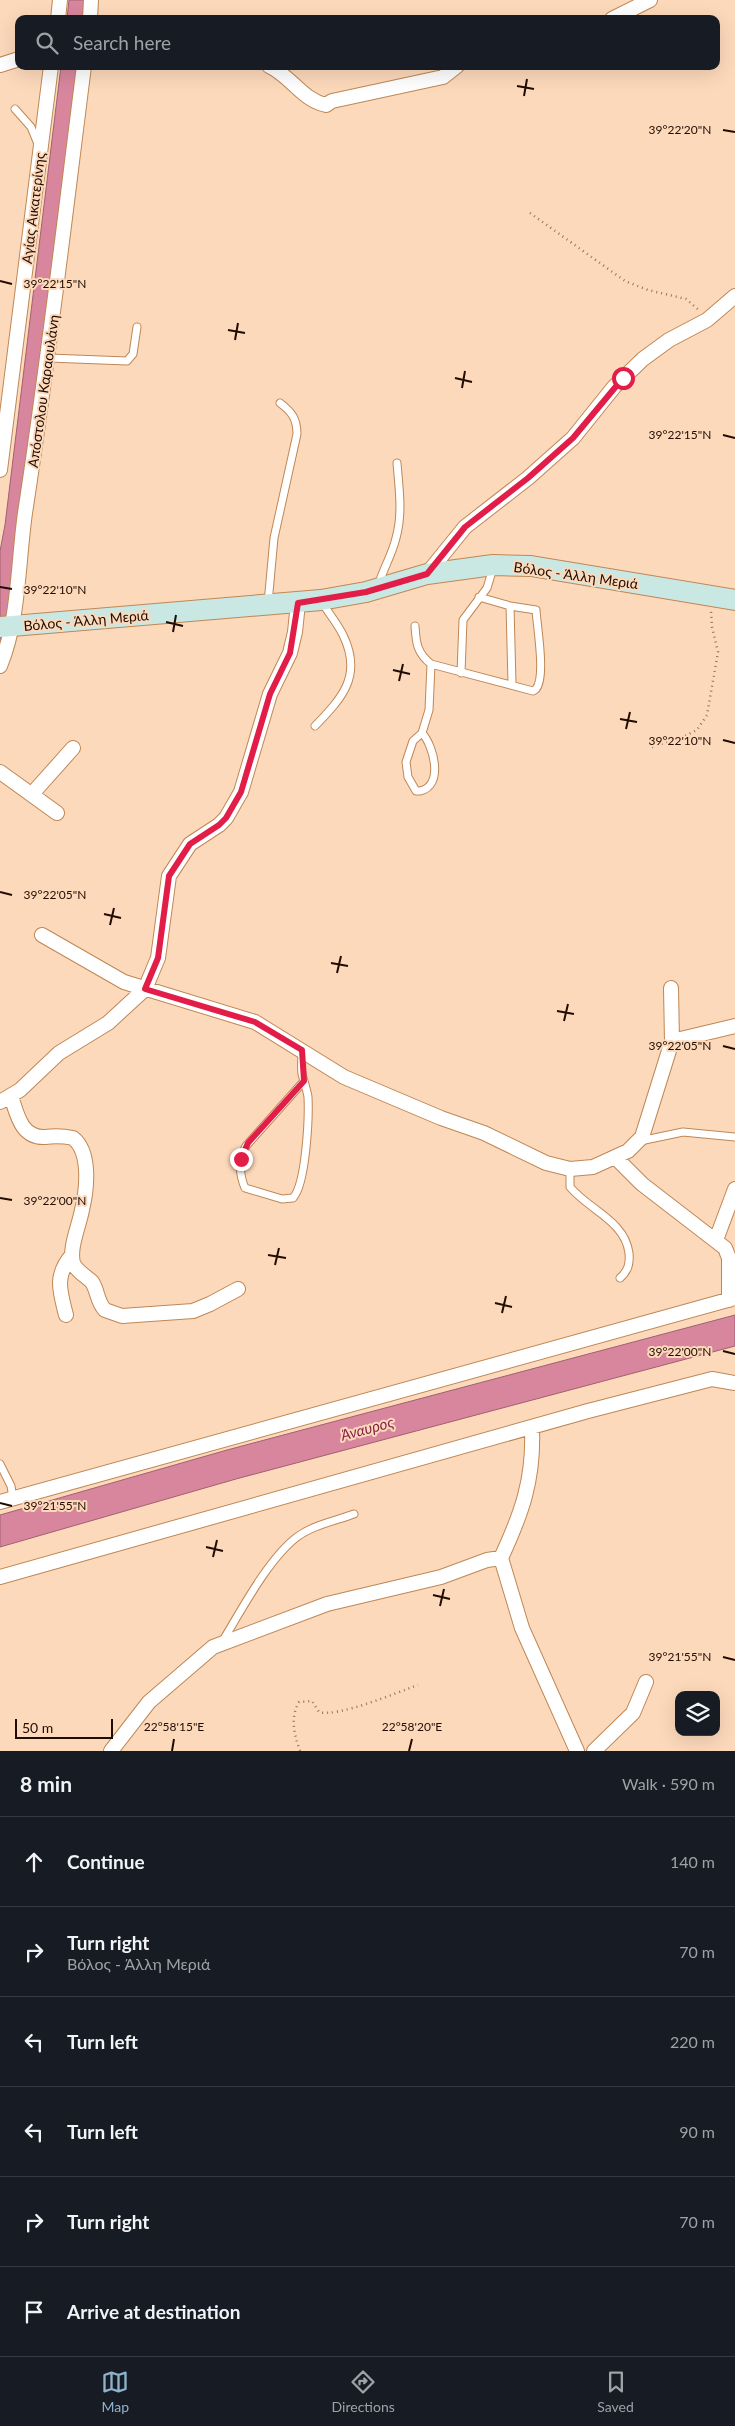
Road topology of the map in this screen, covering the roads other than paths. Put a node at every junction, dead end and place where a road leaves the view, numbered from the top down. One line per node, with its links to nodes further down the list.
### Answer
1 (60, 0): 4 (street)
2 (91, 0): 5 (street)
3 (650, 0): 6 (street)
4 (58, 15)
5 (90, 15)
6 (620, 15)
7 (15, 60): 8 (street)
8 (0, 65)
9 (50, 70): 14 (street, Αγίας Αικατερίνης)
10 (84, 70): 17 (street, Απόστολου Καραουλάνη)
11 (276, 70): 12 (street)
12 (452, 70)
13 (15, 109): 14 (lane)
14 (40, 151): 20 (street, Αγίας Αικατερίνης)
15 (735, 296): 22 (street)
16 (137, 327): 17 (lane)
17 (49, 358): 30 (street, Απόστολου Καραουλάνη)
18 (280, 403): 28 (lane)
19 (397, 463): 23 (lane)
20 (0, 470)
21 (493, 565): 22 (main road, Βόλος - Άλλη Μεριά); 24 (lane); 26 (main road, Βόλος - Άλλη Μεριά)
22 (427, 574): 23 (main road, Βόλος - Άλλη Μεριά)
23 (378, 589): 25 (main road, Βόλος - Άλλη Μεριά)
24 (480, 597): 29 (lane); 34 (lane)
25 (321, 600): 27 (main road, Βόλος - Άλλη Μεριά); 36 (lane)
26 (735, 600)
27 (298, 603): 28 (main road, Βόλος - Άλλη Μεριά); 44 (street)
28 (268, 606): 30 (main road, Βόλος - Άλλη Μεριά)
29 (510, 606): 35 (lane); 35 (lane)
30 (6, 626): 33 (street, Απόστολου Καραουλάνη)
31 (415, 626): 32 (lane)
32 (431, 664): 34 (lane); 37 (lane)
33 (0, 666)
34 (461, 673): 35 (lane)
35 (512, 684)
36 (315, 726)
37 (422, 732): 37 (lane)
38 (73, 748): 40 (street)
39 (0, 772): 40 (street)
40 (32, 794): 41 (street)
41 (57, 813)
42 (42, 935): 44 (street)
43 (671, 988): 46 (street)
44 (145, 989): 47 (street); 49 (street)
45 (735, 1026): 46 (street)
46 (672, 1041): 51 (street)
47 (302, 1050): 48 (lane); 53 (street)
48 (304, 1081): 48 (lane)
49 (5, 1099): 56 (street)
50 (735, 1137): 51 (lane)
51 (640, 1142): 52 (street)
52 (616, 1158): 53 (street); 55 (street)
53 (570, 1169): 57 (lane)
54 (735, 1189): 55 (street)
55 (716, 1240): 59 (street)
56 (72, 1255): 58 (street); 60 (street)
57 (620, 1278)
58 (238, 1289)
59 (732, 1299): 64 (street)
60 (66, 1315)
61 (735, 1382): 62 (street)
62 (532, 1429): 66 (street); 67 (street)
63 (0, 1464): 64 (lane)
64 (7, 1500)
65 (354, 1514): 68 (lane)
66 (501, 1558): 68 (street); 71 (street)
67 (0, 1577)
68 (220, 1644): 70 (street)
69 (646, 1682): 72 (street)
70 (111, 1751)
71 (577, 1751)
72 (594, 1751)

